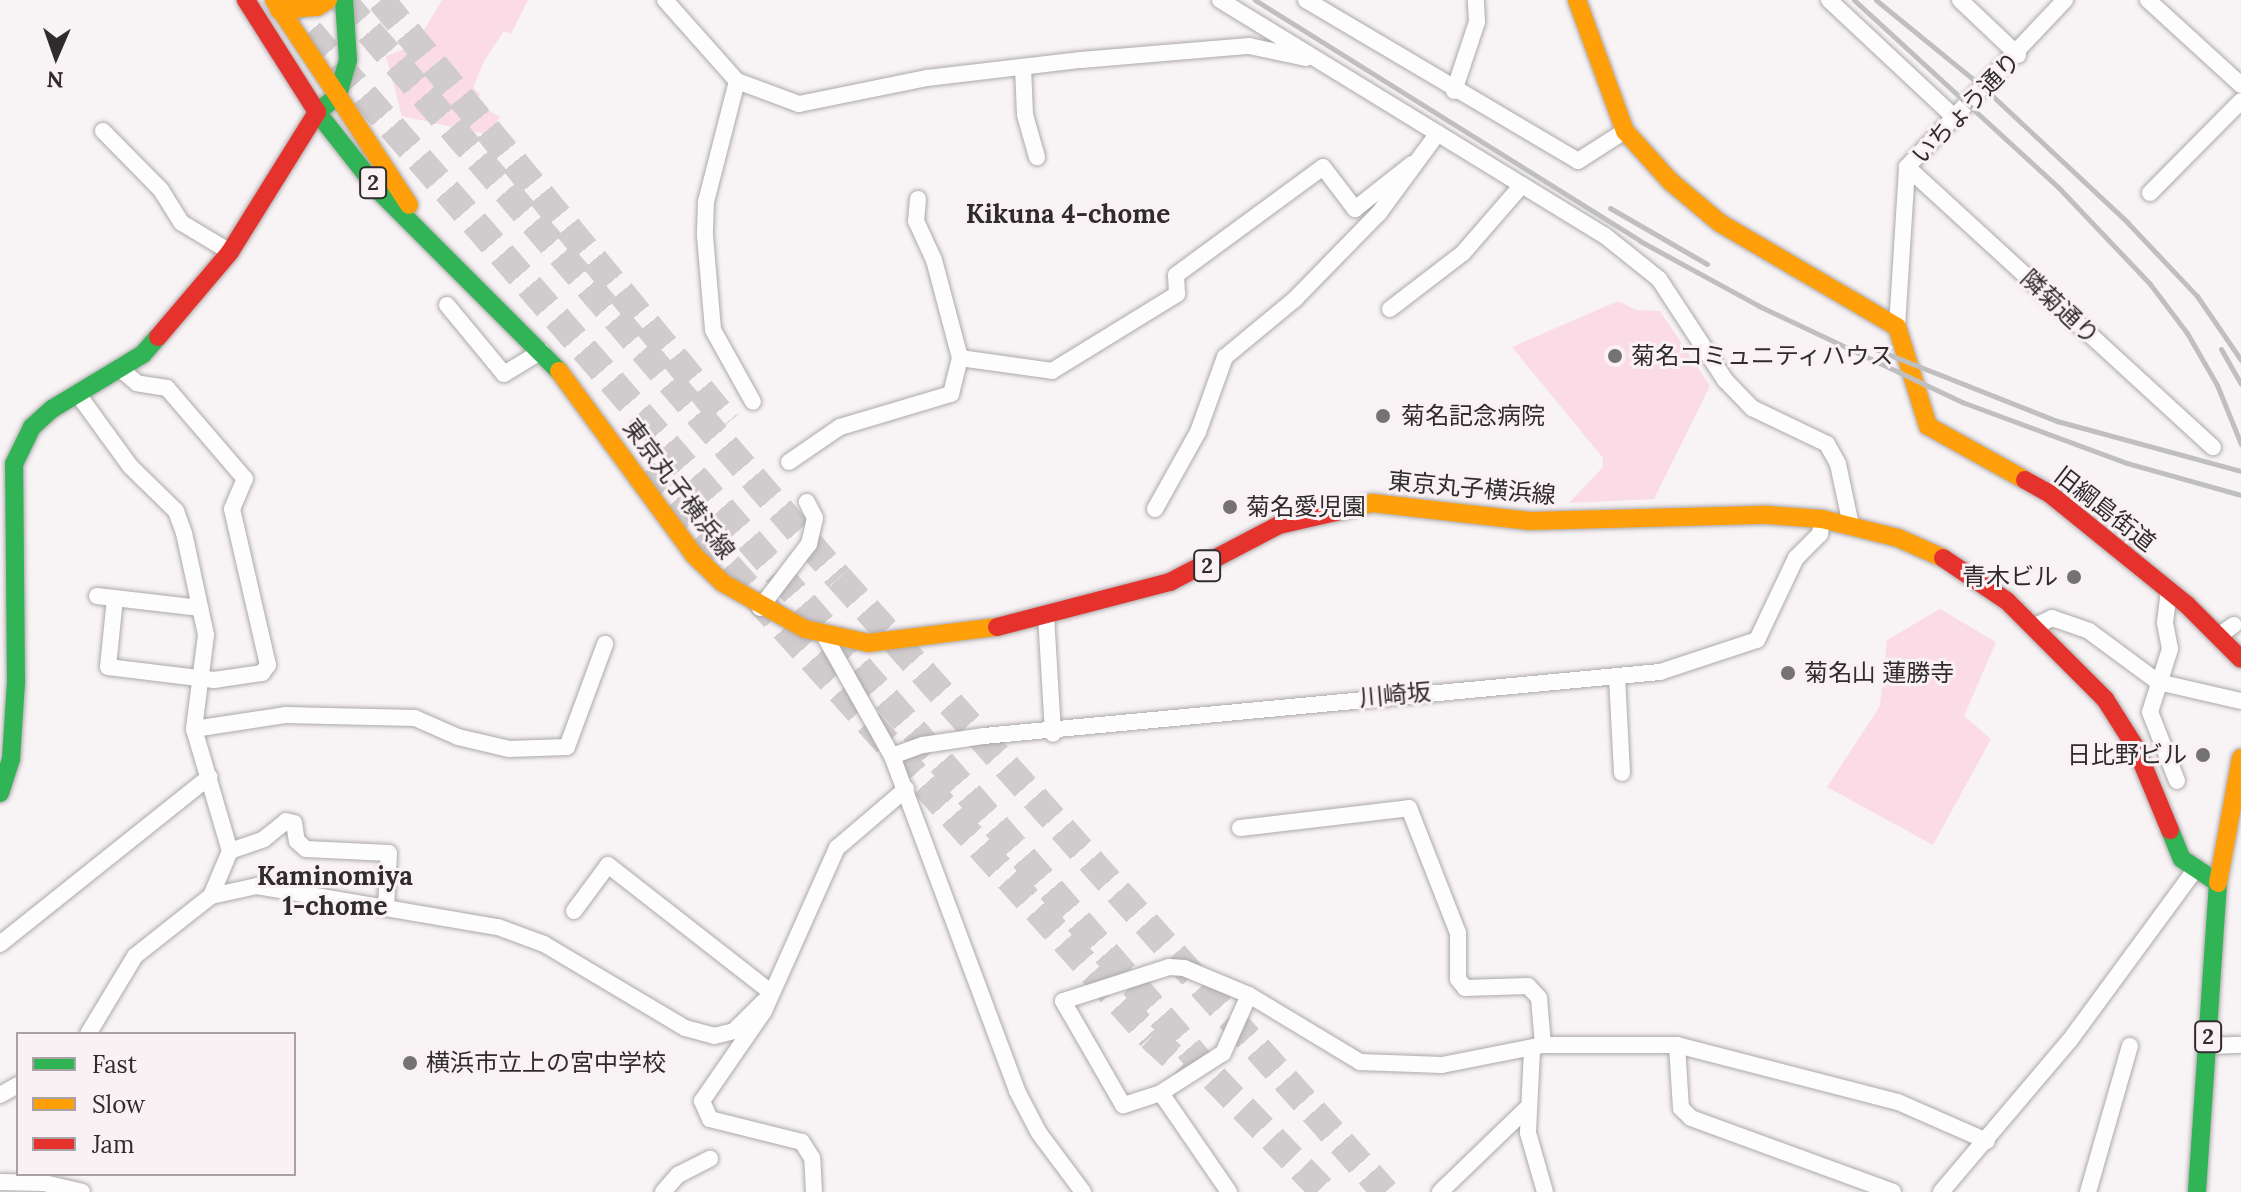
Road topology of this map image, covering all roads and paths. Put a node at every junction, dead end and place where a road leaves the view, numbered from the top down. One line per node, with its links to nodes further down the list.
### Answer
1 (246, 0): 22 (main road, 東京丸子横浜線)
2 (328, 0): 13 (main road)
3 (344, 0): 20 (main road)
4 (665, 0): 17 (street)
5 (1220, 0): 15 (street)
6 (1306, 0): 19 (street)
7 (1476, 0): 19 (street)
8 (1577, 0): 25 (main road)
9 (1829, 0): 23 (street)
10 (1960, 0): 14 (street)
11 (2065, 0): 14 (street, いちょう通り)
12 (2148, 0): 18 (street)
13 (276, 5): 20 (main road, 東京丸子横浜線)
14 (2018, 55): 23 (street, いちょう通り)
15 (1319, 61): 16 (street); 26 (street)
16 (1023, 67): 17 (street); 27 (street)
17 (737, 81): 42 (street)
18 (2241, 85)
19 (1454, 91): 25 (street)
20 (338, 96): 22 (main road); 33 (main road, 東京丸子横浜線 / 2)
21 (2241, 101): 31 (street)
22 (317, 112): 33 (main road, 東京丸子横浜線 / 2); 34 (main road)
23 (1955, 118): 29 (street, いちょう通り)
24 (103, 131): 34 (street)
25 (1625, 131): 37 (main road)
26 (1438, 133): 28 (street); 30 (street)
27 (1037, 157)
28 (1412, 164): 39 (street); 46 (street)
29 (1907, 167): 37 (street, いちょう通り); 43 (street, 隣菊通り)
30 (1522, 185): 36 (street); 48 (street)
31 (2150, 193)
32 (918, 199): 39 (street)
33 (437, 246): 38 (main road, 東京丸子横浜線 / 2)
34 (230, 252): 40 (main road)
35 (447, 305): 38 (street)
36 (1390, 309)
37 (1897, 327): 49 (main road, 旧綱島街道)
38 (542, 351): 53 (main road, 東京丸子横浜線 / 2)
39 (960, 358): 44 (street)
40 (119, 368): 41 (main road); 60 (street)
41 (77, 393): 52 (street); 71 (main road)
42 (753, 402)
43 (2213, 447)
44 (789, 462)
45 (807, 502): 53 (street)
46 (1155, 509)
47 (1822, 519): 48 (main road, 東京丸子横浜線 / 2); 54 (main road, 東京丸子横浜線 / 2); 59 (street, 川崎坂)
48 (1851, 525): 55 (main road, 東京丸子横浜線 / 2)
49 (2169, 590): 58 (main road, 旧綱島街道); 61 (street)
50 (97, 596): 51 (street)
51 (115, 598): 52 (street); 60 (street)
52 (200, 608): 60 (street)
53 (760, 608): 56 (main road, 東京丸子横浜線 / 2)
54 (1046, 615): 56 (main road, 東京丸子横浜線 / 2); 64 (street)
55 (2033, 627): 61 (street); 74 (main road, 東京丸子横浜線 / 2)
56 (824, 635): 65 (street)
57 (605, 644): 63 (street)
58 (2241, 659)
59 (1617, 677): 64 (street, 川崎坂); 67 (street)
60 (198, 680): 63 (street)
61 (2158, 682): 62 (street); 69 (street)
62 (2241, 701)
63 (194, 729): 68 (street)
64 (1052, 732): 65 (street, 川崎坂)
65 (892, 756): 70 (street)
66 (2240, 766): 75 (main road)
67 (1622, 773)
68 (209, 777): 73 (street); 79 (street)
69 (2177, 781)
70 (906, 789): 81 (street); 96 (street)
71 (0, 793)
72 (1240, 828): 87 (street)
73 (230, 851): 76 (street); 77 (street)
74 (2194, 871): 75 (main road); 90 (street)
75 (2218, 883): 86 (main road, 2)
76 (211, 896): 77 (street); 82 (street)
77 (386, 906): 81 (street)
78 (574, 911): 81 (street)
79 (0, 944)
80 (1249, 995): 87 (street); 88 (street); 88 (street)
81 (767, 996): 95 (street)
82 (89, 1032)
83 (1677, 1045): 87 (street); 90 (street); 100 (street)
84 (2241, 1045): 86 (street)
85 (2130, 1046): 102 (street)
86 (2208, 1046): 103 (main road, 2)
87 (1538, 1048): 89 (street)
88 (1161, 1093): 97 (street)
89 (1526, 1109): 98 (street); 99 (street)
90 (1987, 1141): 101 (street)
91 (710, 1159): 94 (street)
92 (0, 1182): 93 (street)
93 (82, 1192)
94 (663, 1192)
95 (814, 1192)
96 (1083, 1192)
97 (1229, 1192)
98 (1440, 1192)
99 (1545, 1192)
100 (1893, 1192)
101 (1941, 1192)
102 (2088, 1192)
103 (2197, 1192)

